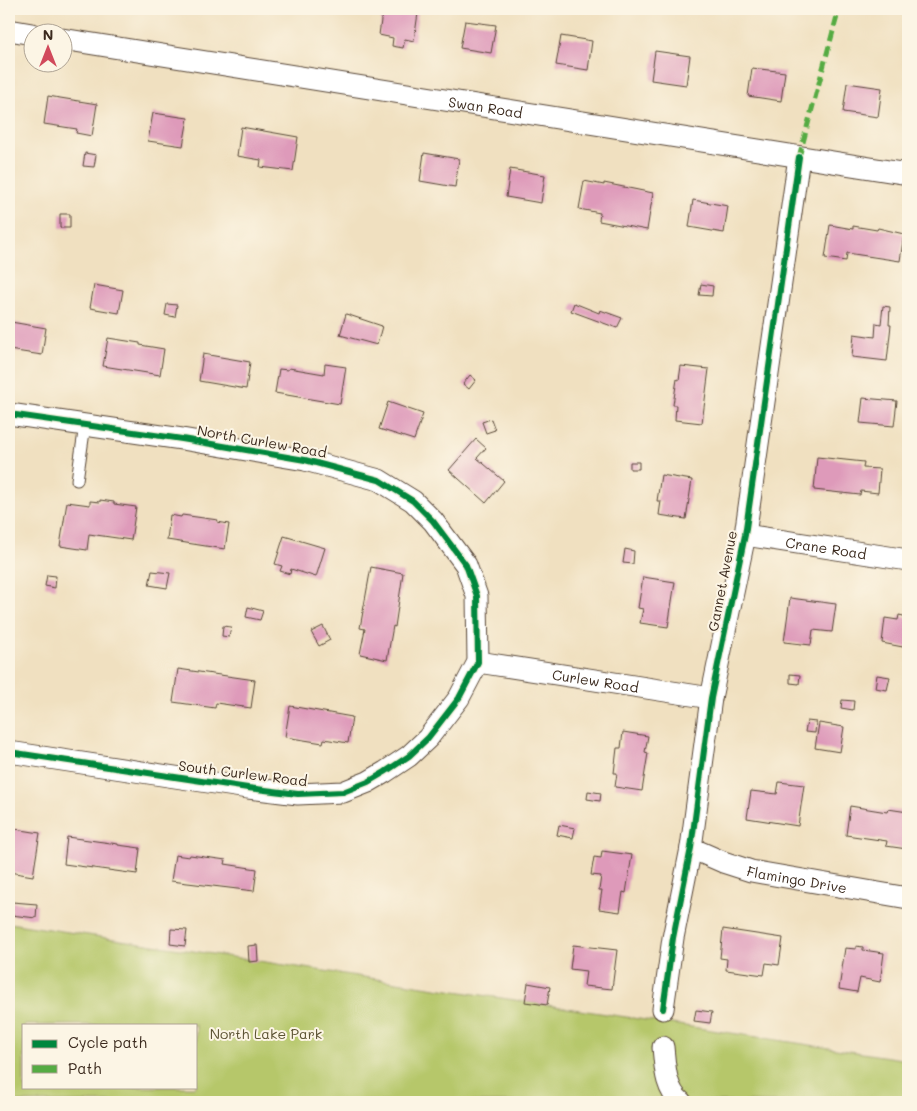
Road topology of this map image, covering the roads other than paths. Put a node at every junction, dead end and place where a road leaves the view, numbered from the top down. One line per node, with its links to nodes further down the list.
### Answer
1 (9, 30): 2 (street)
2 (22, 32)
3 (72, 41): 4 (street, Swan Road)
4 (799, 157): 5 (street, Swan Road); 9 (street, Gannet Avenue)
5 (908, 174)
6 (9, 414): 7 (street, North Curlew Road)
7 (85, 425): 8 (lane); 11 (street, North Curlew Road)
8 (77, 480)
9 (745, 535): 10 (street, Crane Road); 12 (street, Gannet Avenue)
10 (908, 560)
11 (478, 662): 12 (street, Curlew Road); 13 (street, South Curlew Road)
12 (712, 698): 14 (street, Gannet Avenue)
13 (9, 752)
14 (691, 848): 15 (street, Flamingo Drive); 16 (street, Gannet Avenue)
15 (908, 898)
16 (663, 1009)
17 (663, 1047): 18 (street)
18 (681, 1102)

